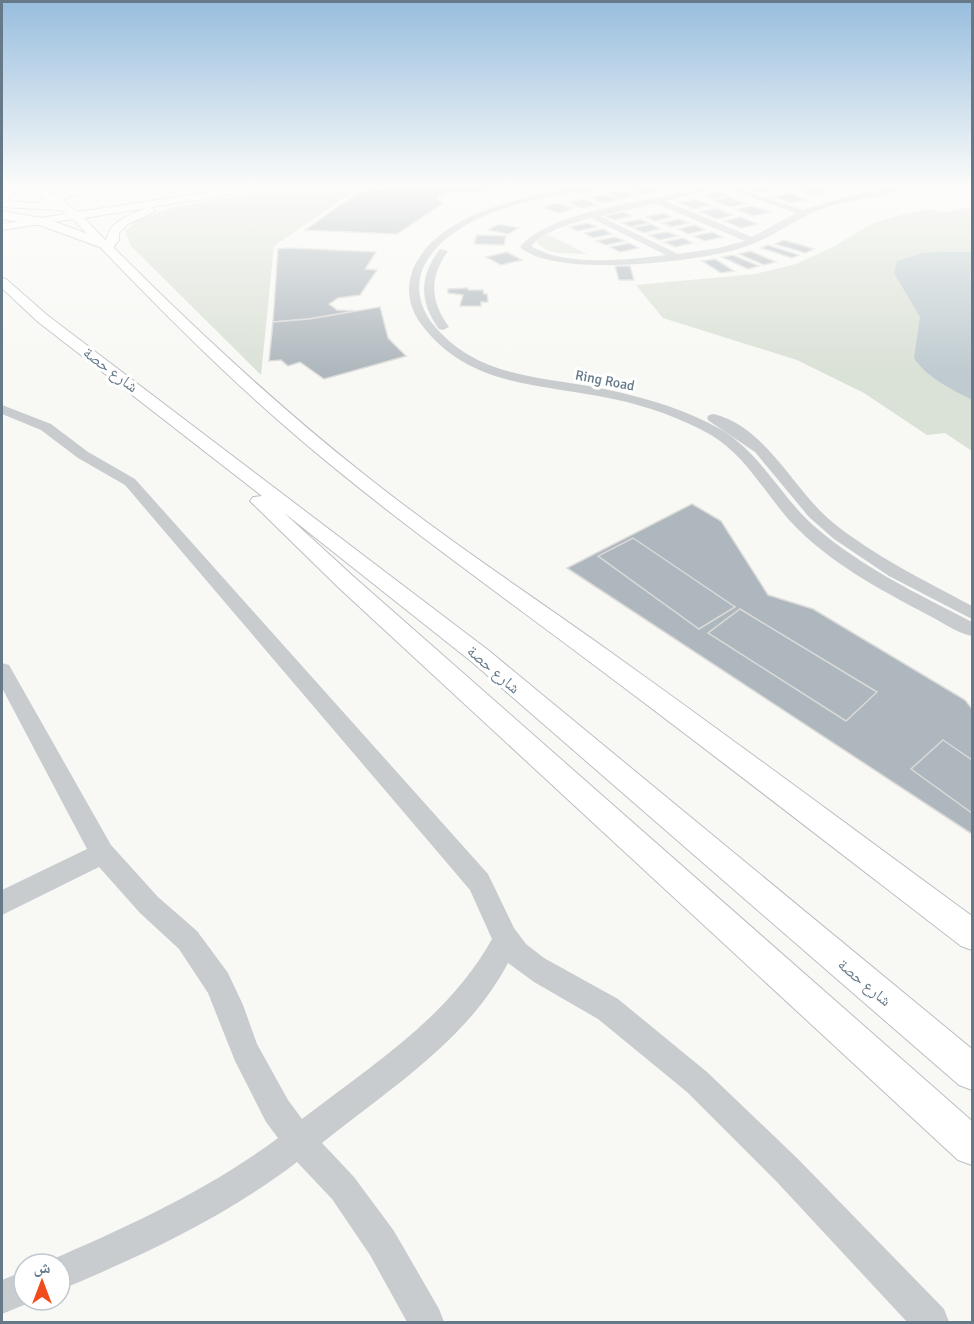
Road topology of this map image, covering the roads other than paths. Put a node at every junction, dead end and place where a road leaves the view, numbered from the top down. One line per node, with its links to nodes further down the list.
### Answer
1 (111, 249): 16 (main road)
2 (431, 249): 12 (street, Ring Road)
3 (445, 249): 11 (street, Ring Road)
4 (526, 249): 7 (street)
5 (661, 249): 7 (street)
6 (727, 249): 7 (street)
7 (680, 258)
8 (3, 285): 9 (main road, شارع حصة)
9 (159, 405): 18 (main road, شارع حصة); 20 (main road)
10 (2, 409): 17 (street)
11 (972, 612)
12 (972, 630)
13 (2, 670): 14 (street)
14 (102, 853): 15 (street); 19 (street)
15 (2, 903)
16 (972, 936)
17 (506, 940): 19 (street); 23 (street)
18 (972, 1072)
19 (299, 1141): 21 (street); 22 (street)
20 (972, 1146)
21 (72, 1267)
22 (426, 1323)
23 (931, 1323)

